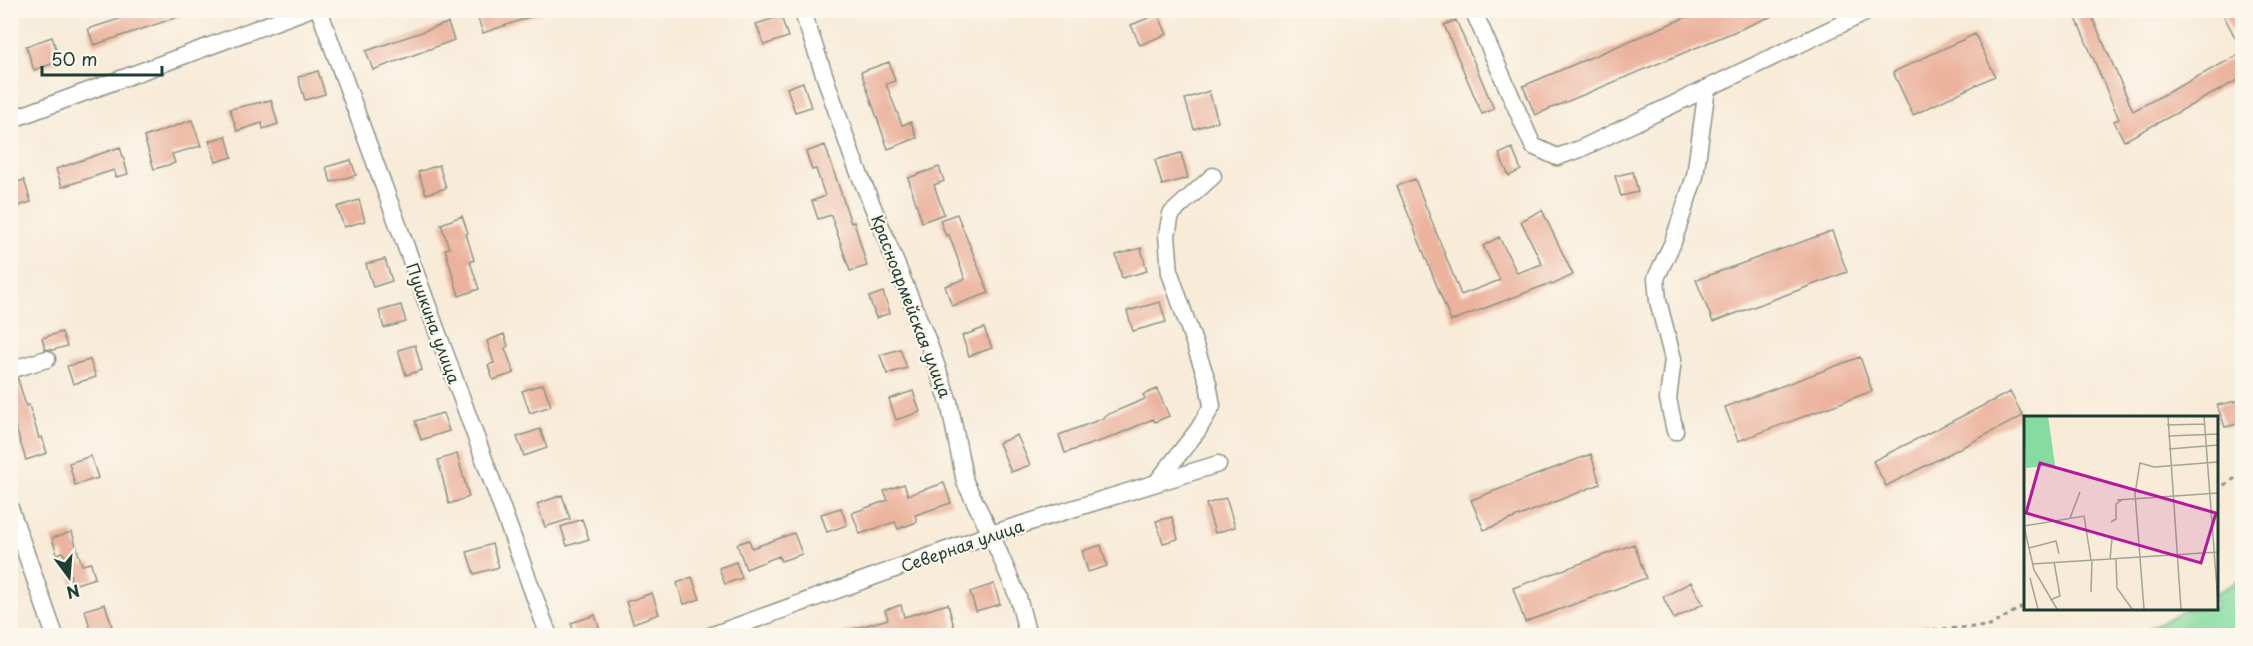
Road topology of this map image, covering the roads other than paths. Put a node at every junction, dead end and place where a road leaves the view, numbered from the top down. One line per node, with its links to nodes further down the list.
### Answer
1 (307, 10): 7 (street)
2 (319, 10): 17 (street, Пушкина улица)
3 (802, 10): 15 (street, Красноармейская улица)
4 (1473, 10): 6 (street)
5 (1870, 10): 6 (street)
6 (1707, 88): 11 (street)
7 (10, 120)
8 (1213, 176): 13 (street)
9 (47, 359): 10 (street)
10 (10, 370)
11 (1675, 431)
12 (1218, 464): 13 (street, Северная улица)
13 (1157, 482): 15 (street, Северная улица)
14 (10, 508): 16 (street)
15 (991, 534): 18 (street, Северная улица); 19 (street, Красноармейская улица)
16 (55, 636)
17 (549, 636)
18 (710, 636)
19 (1028, 636)

